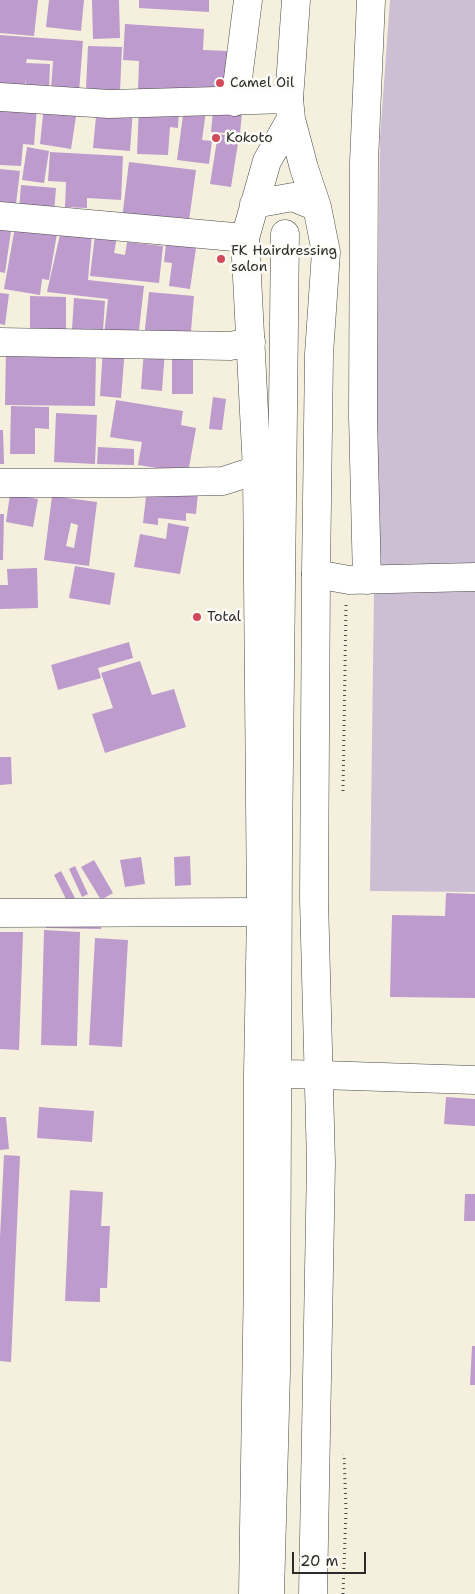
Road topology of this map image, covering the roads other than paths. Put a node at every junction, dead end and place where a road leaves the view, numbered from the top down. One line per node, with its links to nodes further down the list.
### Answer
1 (248, 0): 5 (main road)
2 (296, 0): 6 (main road)
3 (371, 0): 18 (main road)
4 (0, 96): 5 (main road)
5 (235, 102): 6 (main road)
6 (290, 109): 7 (main road); 8 (main road)
7 (254, 204): 8 (main road); 11 (main road)
8 (317, 207): 16 (main road)
9 (0, 216): 11 (main road)
10 (285, 234): 21 (main road)
11 (245, 238): 13 (main road)
12 (0, 342): 13 (main road)
13 (251, 342): 14 (main road)
14 (257, 470): 15 (main road); 19 (main road)
15 (0, 483)
16 (316, 574): 18 (main road); 22 (main road)
17 (475, 577): 18 (main road)
18 (358, 580)
19 (261, 912): 20 (main road); 21 (main road)
20 (0, 913)
21 (268, 1073): 22 (main road); 24 (main road); 25 (main road)
22 (320, 1075): 23 (main road); 26 (main road)
23 (475, 1080)
24 (253, 1594)
25 (270, 1594)
26 (313, 1594)

